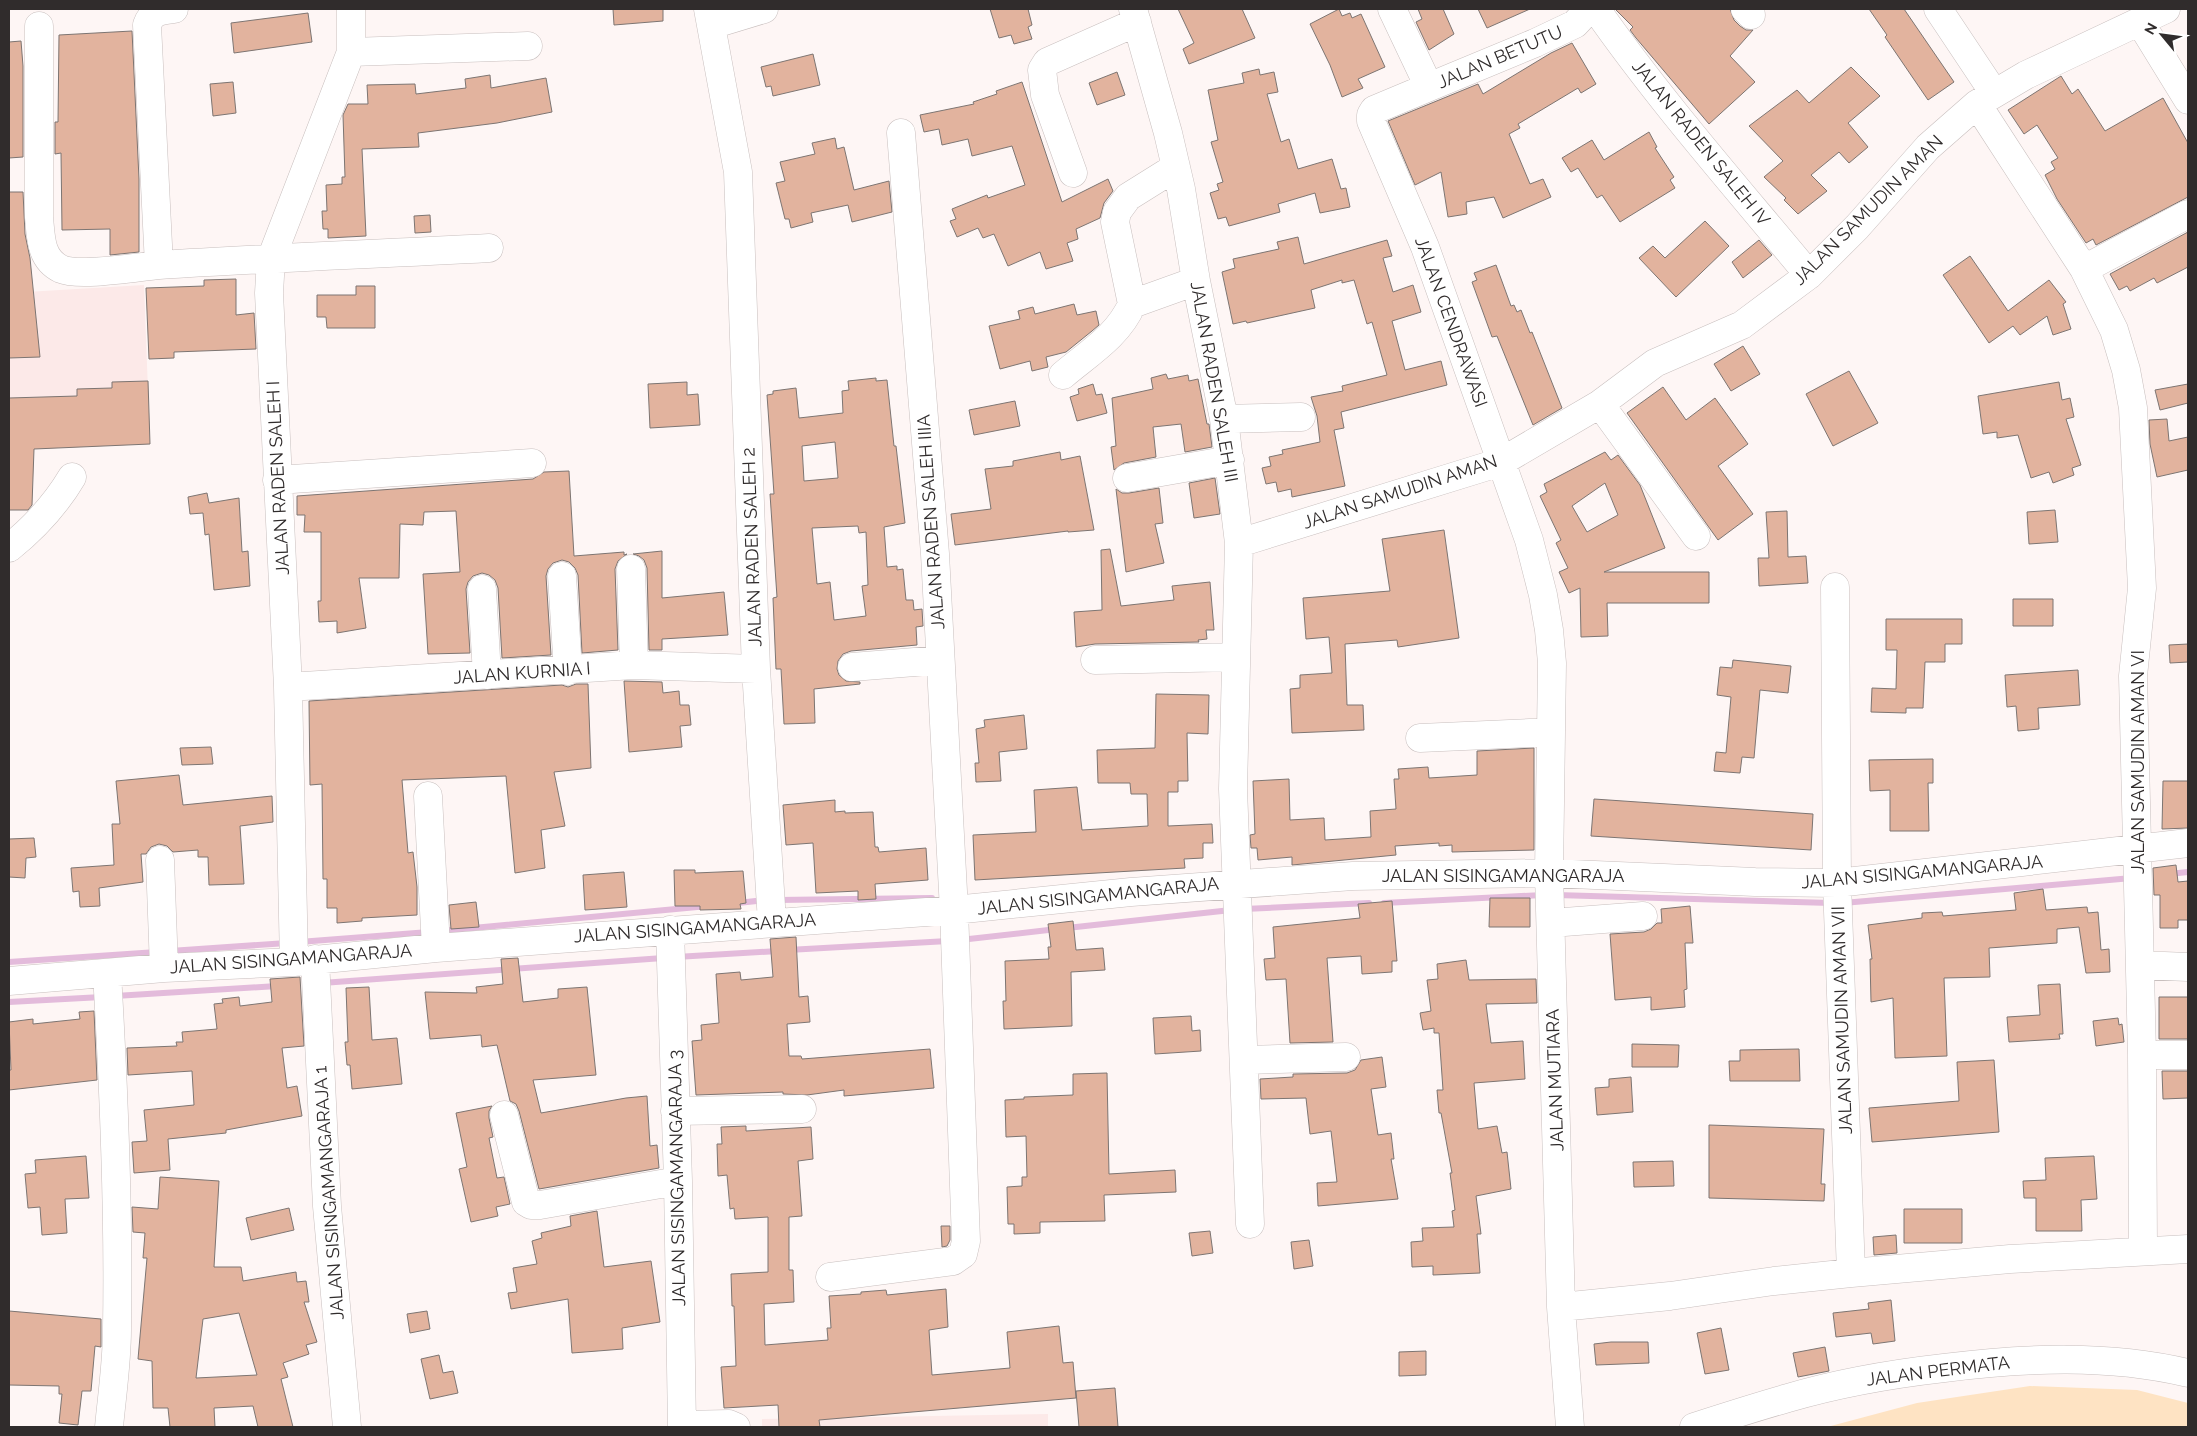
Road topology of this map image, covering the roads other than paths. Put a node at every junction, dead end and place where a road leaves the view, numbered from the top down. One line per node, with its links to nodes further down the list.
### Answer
1 (174, 9): 24 (street)
2 (351, 9): 14 (street, JALAN RADEN SALEH I)
3 (764, 9): 10 (street)
4 (1392, 9): 15 (street, JALAN BETUTU)
5 (1589, 9): 15 (street, JALAN BETUTU)
6 (1596, 9): 26 (street, JALAN RADEN SALEH IV)
7 (1938, 9): 16 (street, JALAN SAMUDIN AMAN VI)
8 (2166, 9): 11 (street, JALAN SAMUDIN AMAN)
9 (1135, 15): 19 (street, JALAN RADEN SALEH III); 20 (street)
10 (709, 17): 51 (street, JALAN RADEN SALEH 2)
11 (2140, 22): 16 (street, JALAN SAMUDIN AMAN); 17 (street)
12 (39, 26): 24 (street)
13 (528, 46): 14 (street)
14 (352, 52): 23 (street, JALAN RADEN SALEH I)
15 (1430, 87): 34 (street, JALAN CENDRAWASI)
16 (1985, 98): 25 (street, JALAN SAMUDIN AMAN VI); 26 (street, JALAN SAMUDIN AMAN)
17 (2188, 100)
18 (901, 133): 47 (street, JALAN RADEN SALEH IIIA)
19 (1176, 168): 27 (street, JALAN RADEN SALEH III); 28 (street)
20 (1073, 173)
21 (2188, 214): 25 (street)
22 (489, 248): 23 (street)
23 (271, 259): 24 (street); 38 (street, JALAN RADEN SALEH I)
24 (159, 265)
25 (2084, 269): 59 (street, JALAN SAMUDIN AMAN VI)
26 (1809, 275): 30 (street, JALAN SAMUDIN AMAN)
27 (1196, 281): 28 (street); 32 (street, JALAN RADEN SALEH III)
28 (1132, 304): 29 (street)
29 (1063, 375)
30 (1600, 404): 34 (street, JALAN SAMUDIN AMAN); 39 (street)
31 (1301, 416): 32 (street)
32 (1224, 419): 33 (street, JALAN RADEN SALEH III)
33 (1230, 460): 37 (street); 40 (street, JALAN RADEN SALEH III)
34 (1501, 462): 40 (street, JALAN SAMUDIN AMAN); 55 (street, JALAN CENDRAWASI)
35 (532, 463): 38 (street)
36 (72, 476): 41 (street)
37 (1127, 478)
38 (277, 480): 54 (street, JALAN RADEN SALEH I)
39 (1696, 536)
40 (1239, 544): 46 (street, JALAN RADEN SALEH III)
41 (9, 548)
42 (631, 569): 49 (street)
43 (562, 576): 52 (street)
44 (1835, 587): 63 (street, JALAN SAMUDIN AMAN VII)
45 (482, 589): 53 (street)
46 (1236, 657): 48 (street); 62 (street, JALAN RADEN SALEH III)
47 (940, 660): 50 (street); 64 (street, JALAN RADEN SALEH IIIA)
48 (1095, 660)
49 (634, 665): 51 (street, JALAN KURNIA I); 52 (street, JALAN KURNIA I)
50 (852, 667)
51 (756, 669): 66 (street, JALAN RADEN SALEH 2)
52 (568, 670): 53 (street, JALAN KURNIA I)
53 (487, 675): 54 (street, JALAN KURNIA I)
54 (288, 687): 70 (street, JALAN RADEN SALEH I)
55 (1551, 732): 56 (street); 61 (street, JALAN MUTIARA)
56 (1420, 738)
57 (428, 796): 69 (street)
58 (2188, 844): 59 (street, JALAN SISINGAMANGARAJA)
59 (2138, 850): 63 (street, JALAN SISINGAMANGARAJA); 71 (street, JALAN SAMUDIN AMAN VI)
60 (160, 860): 73 (street)
61 (1549, 873): 62 (street, JALAN SISINGAMANGARAJA); 63 (street, JALAN SISINGAMANGARAJA); 67 (street, JALAN MUTIARA)
62 (1236, 883): 64 (street, JALAN SISINGAMANGARAJA); 79 (street, JALAN RADEN SALEH III)
63 (1837, 883): 87 (street, JALAN SAMUDIN AMAN VII)
64 (954, 910): 66 (street, JALAN SISINGAMANGARAJA); 88 (street, JALAN RADEN SALEH IIIA)
65 (1643, 916): 67 (street)
66 (772, 922): 68 (street, JALAN SISINGAMANGARAJA)
67 (1551, 923): 89 (street, JALAN MUTIARA)
68 (670, 930): 69 (street, JALAN SISINGAMANGARAJA); 81 (street, JALAN SISINGAMANGARAJA 3)
69 (436, 948): 70 (street, JALAN SISINGAMANGARAJA)
70 (305, 960): 73 (street, JALAN SISINGAMANGARAJA); 93 (street, JALAN SISINGAMANGARAJA 1)
71 (2140, 965): 72 (street); 76 (street, JALAN SAMUDIN AMAN VI)
72 (2188, 967)
73 (164, 968): 74 (street, JALAN SISINGAMANGARAJA)
74 (107, 973): 75 (street, JALAN SISINGAMANGARAJA); 92 (street)
75 (9, 981)
76 (2142, 1055): 77 (street); 86 (street, JALAN SAMUDIN AMAN VI)
77 (2188, 1055)
78 (1346, 1058): 79 (street)
79 (1244, 1060): 84 (street, JALAN RADEN SALEH III)
80 (802, 1109): 81 (street)
81 (675, 1111): 83 (street, JALAN SISINGAMANGARAJA 3)
82 (504, 1115): 83 (street)
83 (678, 1181): 91 (street, JALAN SISINGAMANGARAJA 3)
84 (1250, 1224)
85 (2188, 1249): 86 (street)
86 (2142, 1251): 87 (street)
87 (1851, 1273): 89 (street)
88 (830, 1277)
89 (1561, 1307): 95 (street, JALAN MUTIARA)
90 (2188, 1373): 96 (street, JALAN PERMATA)
91 (682, 1426): 94 (street)
92 (109, 1427)
93 (347, 1427)
94 (736, 1427)
95 (1570, 1427)
96 (1694, 1427)

